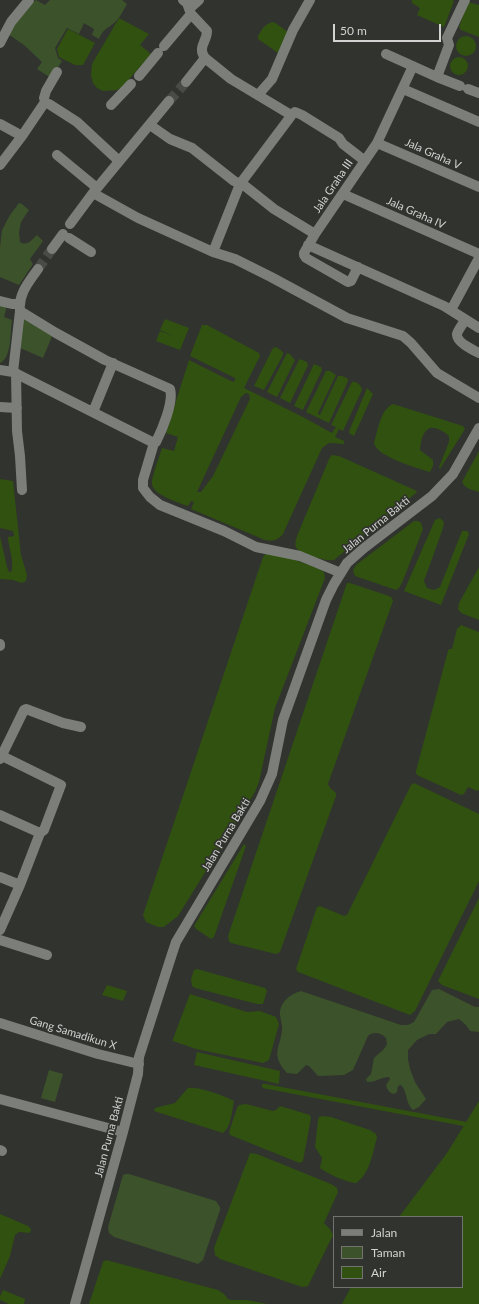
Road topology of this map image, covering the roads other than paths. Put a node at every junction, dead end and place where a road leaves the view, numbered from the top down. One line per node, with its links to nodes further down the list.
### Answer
1 (30, 0): 7 (street)
2 (183, 0): 6 (street)
3 (199, 0): 6 (street)
4 (310, 0): 18 (street)
5 (465, 0): 13 (street)
6 (190, 11): 9 (street); 12 (street)
7 (0, 43)
8 (386, 54): 10 (street)
9 (205, 58): 14 (street); 18 (street)
10 (413, 66): 13 (street); 16 (street, Jala Graha III)
11 (57, 72): 19 (street)
12 (139, 76)
13 (438, 77): 17 (street)
14 (186, 82)
15 (131, 84): 21 (street)
16 (403, 89): 23 (street); 27 (street, Jala Graha III)
17 (479, 93)
18 (258, 95): 22 (street)
19 (46, 101): 26 (street); 29 (street)
20 (169, 101): 25 (street)
21 (110, 104)
22 (291, 115): 30 (street); 32 (street)
23 (479, 122)
24 (0, 124): 26 (street)
25 (150, 124): 29 (street); 32 (street)
26 (22, 136): 31 (street)
27 (377, 143): 30 (street, Jala Graha III); 33 (street, Jala Graha V)
28 (57, 155): 34 (street)
29 (119, 161): 34 (street)
30 (365, 161): 35 (street, Jala Graha III)
31 (0, 165)
32 (240, 184): 37 (street); 41 (street)
33 (479, 187)
34 (95, 190): 36 (street); 41 (street)
35 (343, 194): 37 (street, Jala Graha III); 42 (street, Jala Graha IV)
36 (70, 224)
37 (315, 234): 38 (street, Jala Graha III)
38 (308, 245): 44 (street); 44 (street)
39 (52, 249): 40 (street)
40 (91, 252)
41 (213, 252): 55 (street)
42 (479, 254)
43 (479, 258): 48 (street)
44 (358, 267): 48 (street)
45 (38, 269): 47 (street)
46 (0, 301): 47 (street)
47 (20, 307): 52 (street); 54 (street)
48 (451, 310): 49 (street)
49 (465, 320): 50 (street); 51 (street)
50 (479, 328)
51 (479, 353)
52 (113, 363): 58 (street); 60 (street)
53 (0, 370): 54 (street)
54 (14, 373): 57 (street); 58 (street)
55 (479, 398)
56 (0, 407): 57 (street)
57 (17, 408): 61 (street)
58 (92, 412): 60 (street)
59 (479, 428): 62 (street, Jalan Purna Bakti)
60 (154, 443): 62 (street)
61 (22, 490)
62 (341, 572): 73 (street, Jalan Purna Bakti)
63 (81, 727): 64 (street)
64 (0, 757): 66 (street)
65 (0, 816): 66 (street)
66 (40, 833): 68 (street)
67 (0, 877): 68 (street)
68 (20, 885): 69 (street)
69 (0, 930)
70 (0, 940): 71 (street)
71 (47, 955)
72 (0, 1023): 73 (street, Gang Samadikun X)
73 (139, 1064): 75 (street, Jalan Purna Bakti)
74 (0, 1099): 75 (street)
75 (123, 1132): 76 (street, Jalan Purna Bakti)
76 (75, 1304)

